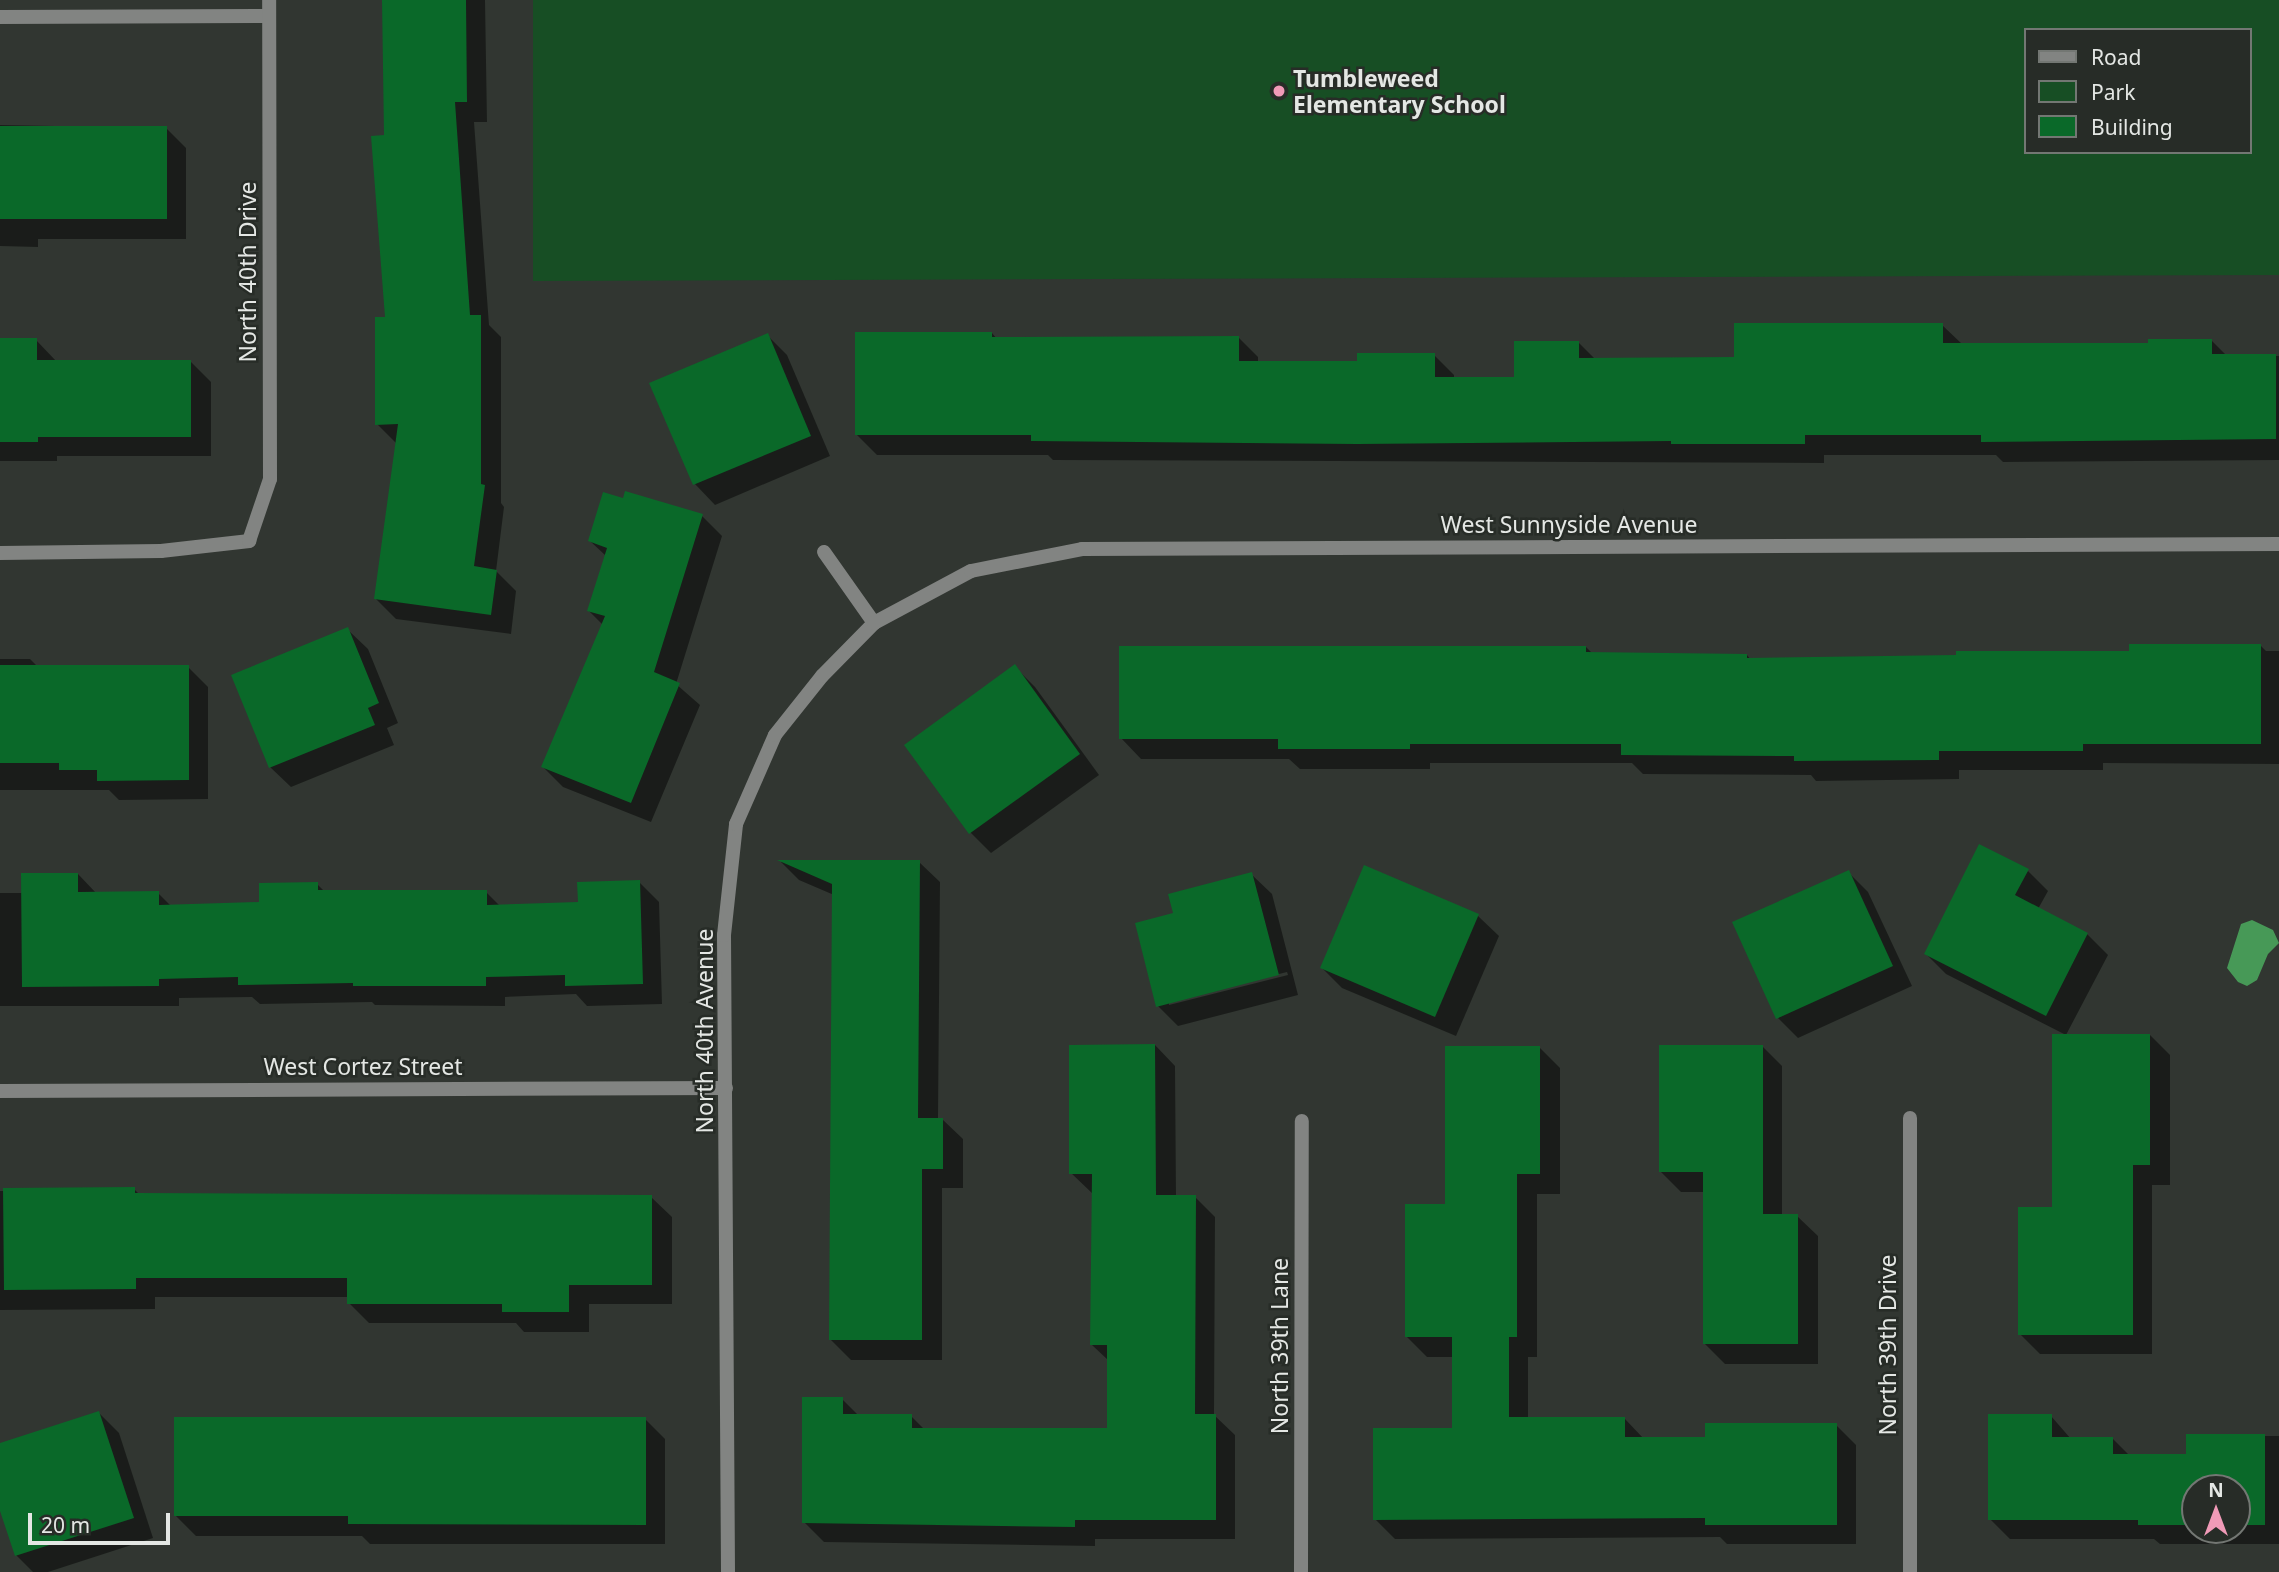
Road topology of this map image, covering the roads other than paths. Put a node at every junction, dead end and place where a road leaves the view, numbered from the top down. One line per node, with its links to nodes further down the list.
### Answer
1 (269, 0): 2 (street, North 40th Drive)
2 (269, 16): 3 (street); 6 (street, North 40th Drive)
3 (0, 17)
4 (2279, 544): 7 (street, West Sunnyside Avenue)
5 (824, 552): 7 (street)
6 (0, 553)
7 (874, 623): 8 (street, North 40th Avenue)
8 (726, 1088): 9 (street, West Cortez Street); 12 (street, North 40th Avenue)
9 (0, 1091)
10 (1910, 1118): 14 (street, North 39th Drive)
11 (1302, 1121): 13 (street, North 39th Lane)
12 (727, 1572)
13 (1301, 1572)
14 (1910, 1572)

